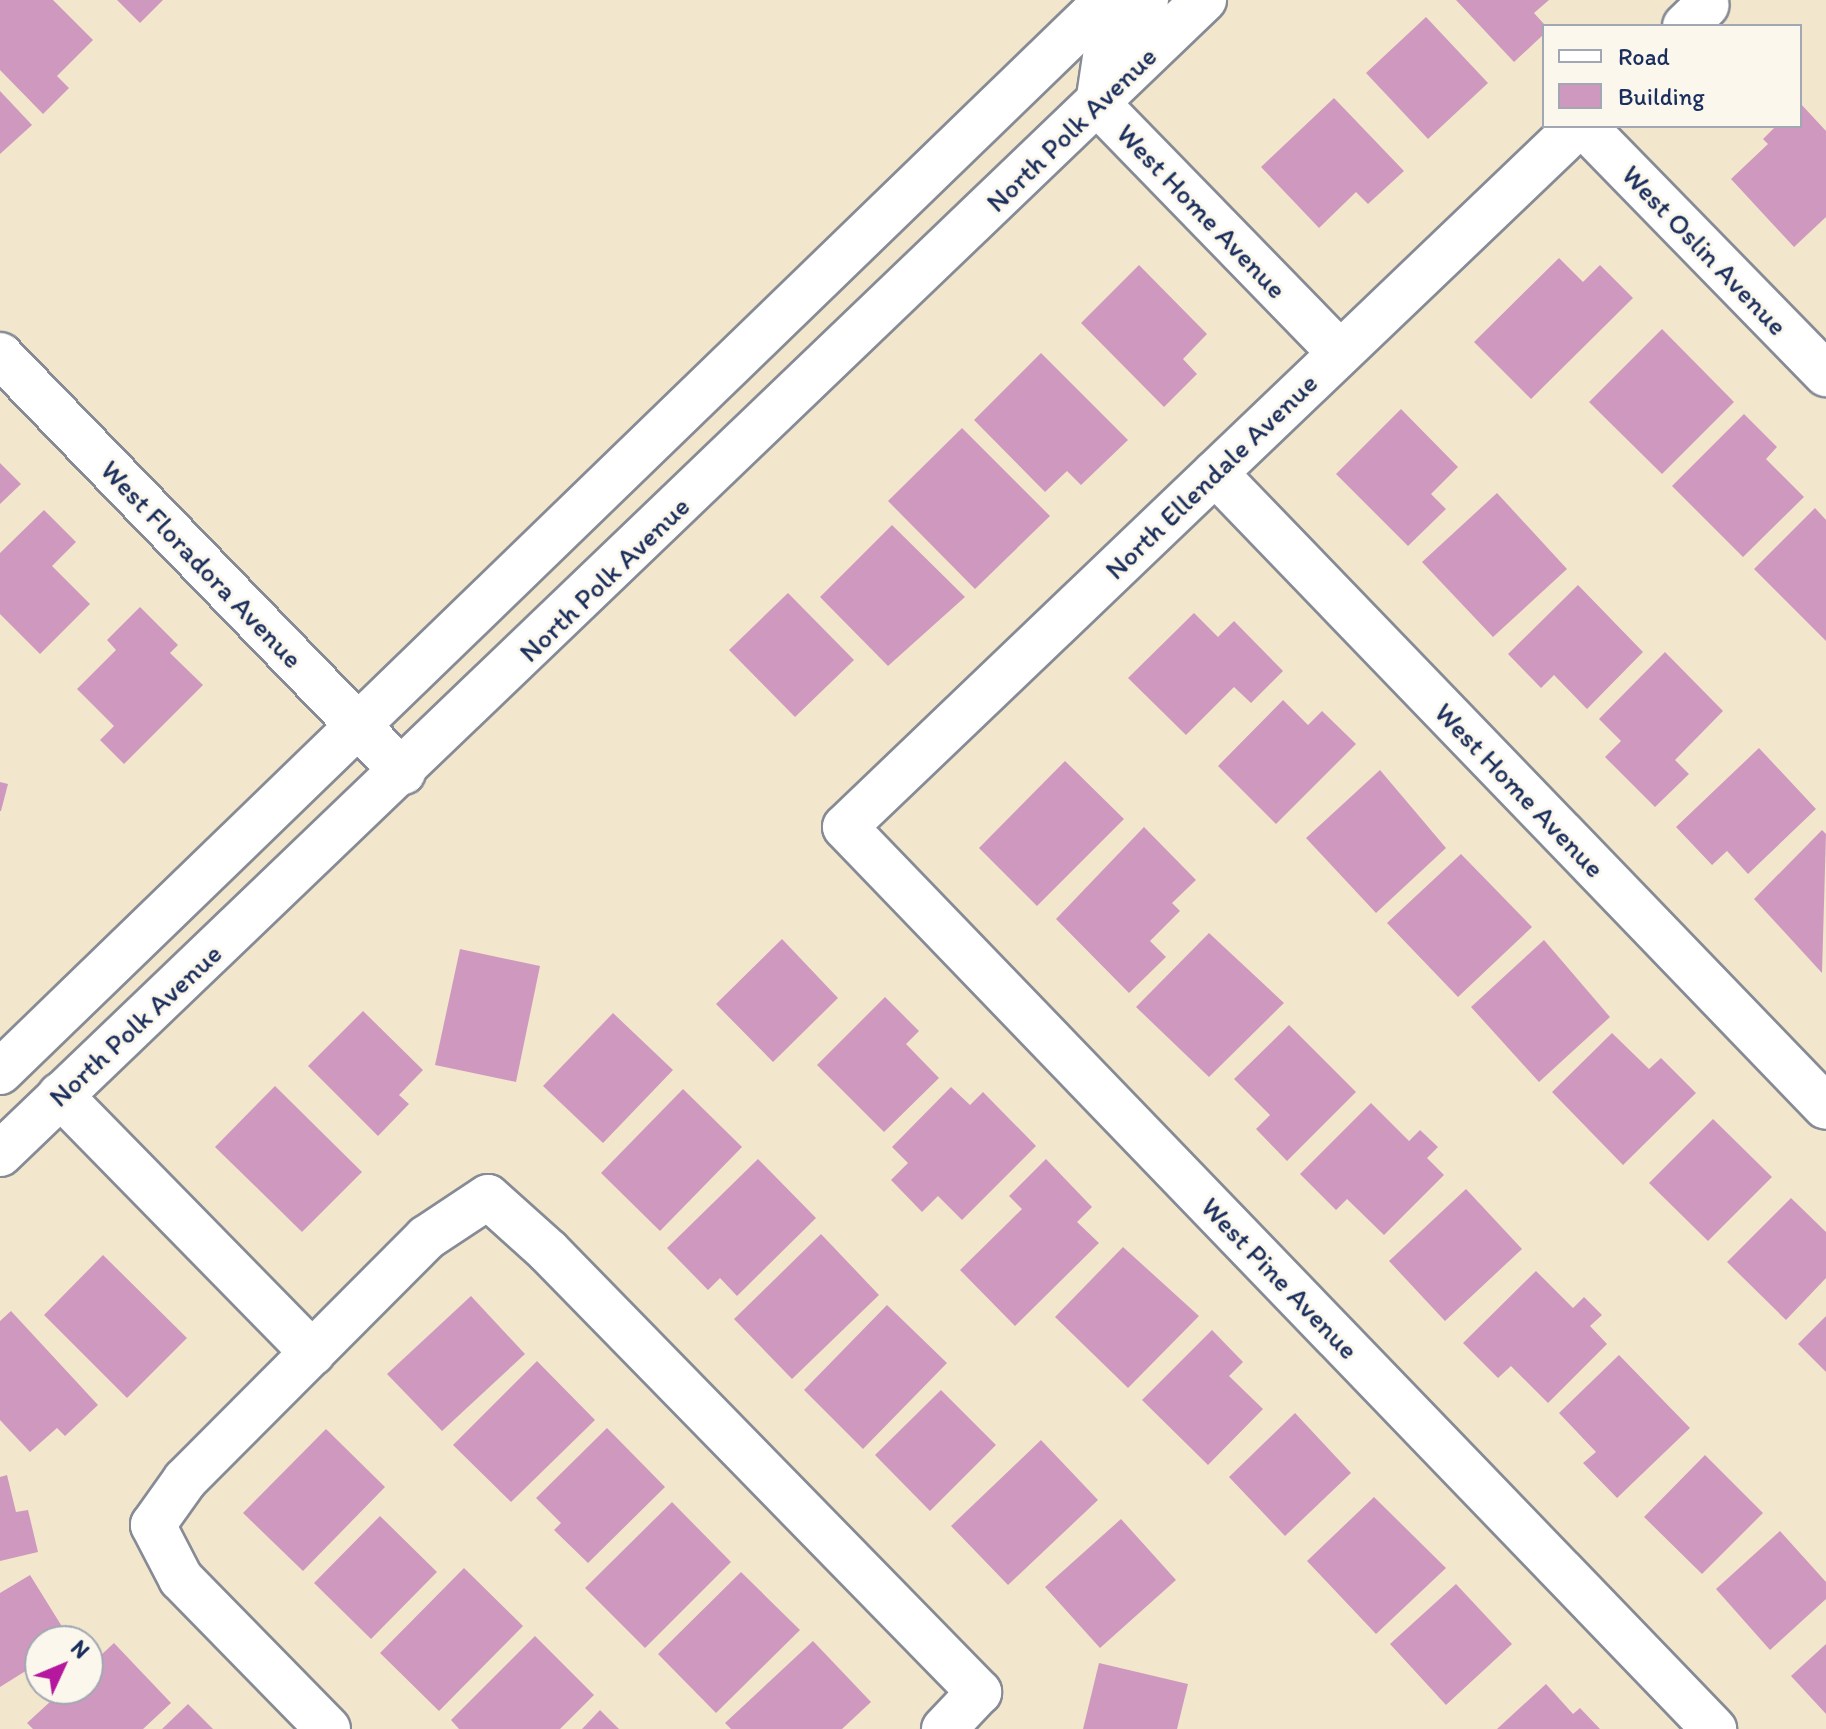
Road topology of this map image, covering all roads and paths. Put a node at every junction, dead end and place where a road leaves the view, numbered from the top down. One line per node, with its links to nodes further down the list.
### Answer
1 (1107, 0): 11 (street, North Polk Avenue)
2 (1146, 0): 4 (street)
3 (1204, 0): 4 (street, North Polk Avenue)
4 (1098, 104): 7 (street, West Home Avenue); 12 (street, North Polk Avenue)
5 (1579, 128): 7 (street, North Ellendale Avenue)
6 (1583, 128): 9 (street, West Oslin Avenue)
7 (1339, 352): 10 (street, North Ellendale Avenue)
8 (0, 355): 11 (street, West Floradora Avenue)
9 (1826, 374)
10 (1215, 473): 13 (street, North Ellendale Avenue); 16 (street, West Home Avenue)
11 (359, 726): 12 (street, West Floradora Avenue); 14 (street, North Polk Avenue)
12 (403, 772): 15 (street, North Polk Avenue)
13 (845, 827): 21 (street, West Pine Avenue)
14 (0, 1072)
15 (60, 1095): 17 (street, North Polk Avenue); 18 (street)
16 (1826, 1107)
17 (0, 1154)
18 (313, 1353): 19 (street); 20 (street)
19 (328, 1729)
20 (944, 1729)
21 (1714, 1729)

